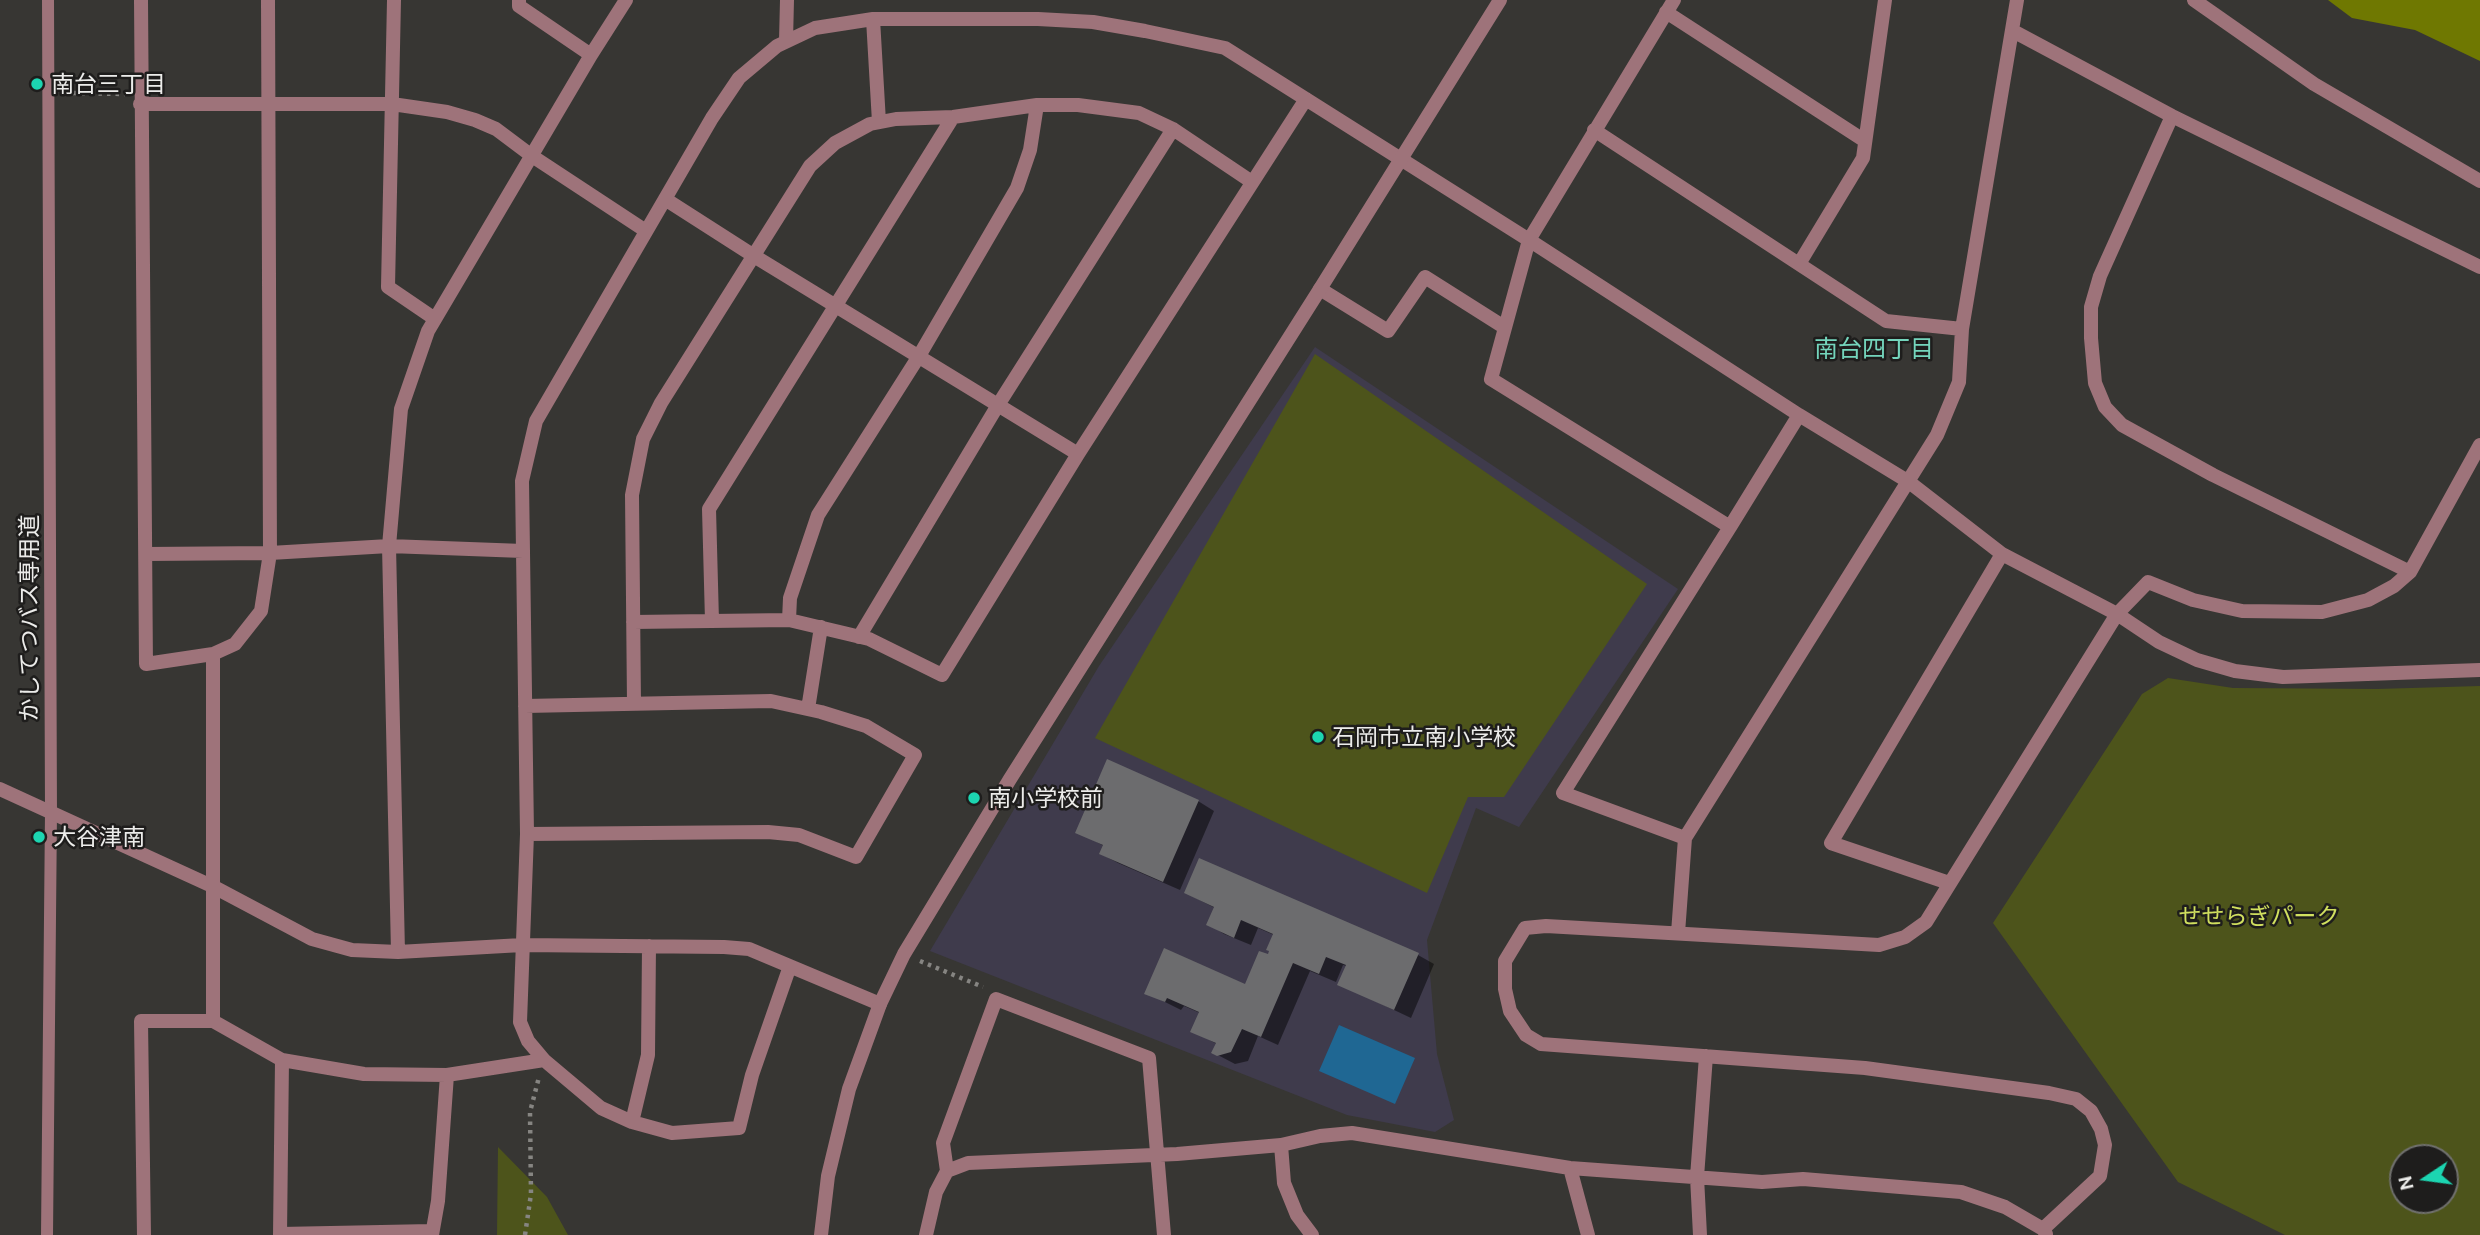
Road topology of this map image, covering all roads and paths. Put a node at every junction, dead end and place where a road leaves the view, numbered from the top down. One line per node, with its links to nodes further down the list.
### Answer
1 (48, 0): 69 (lane, かしてつバス専用道)
2 (141, 0): 18 (street)
3 (268, 0): 21 (street)
4 (394, 0): 20 (street)
5 (519, 0): 16 (street)
6 (626, 0): 16 (street)
7 (787, 0): 15 (street)
8 (1500, 0): 30 (street)
9 (1885, 0): 28 (street)
10 (2017, 0): 14 (street)
11 (2194, 0): 31 (street)
12 (1670, 6): 27 (street); 28 (street)
13 (873, 19): 15 (street); 19 (street); 25 (street)
14 (2013, 31): 23 (street); 43 (street)
15 (786, 41): 33 (street)
16 (591, 55): 29 (street)
17 (73, 93): 18 (path)
18 (140, 99): 21 (street); 54 (street)
19 (1306, 99): 30 (street); 32 (street)
20 (392, 104): 21 (street); 29 (street); 41 (street)
21 (267, 105): 53 (street)
22 (1037, 105): 24 (street); 26 (street); 44 (street)
23 (2172, 116): 38 (street); 56 (street)
24 (953, 117): 25 (street); 40 (street)
25 (879, 122): 36 (street)
26 (1173, 129): 32 (street); 45 (street)
27 (1594, 130): 35 (street); 37 (street)
28 (1865, 141): 37 (street)
29 (532, 156): 34 (street); 41 (street)
30 (1401, 159): 35 (street); 39 (street)
31 (2480, 181)
32 (1252, 182): 48 (street)
33 (665, 199): 34 (street); 36 (street)
34 (646, 231): 52 (street)
35 (1529, 240): 42 (street); 46 (street)
36 (754, 256): 40 (street); 60 (street)
37 (1799, 264): 43 (street)
38 (2480, 267)
39 (1320, 289): 42 (street); 78 (street)
40 (836, 305): 44 (street); 59 (street)
41 (435, 319): 51 (street)
42 (1504, 327): 50 (street)
43 (1962, 329): 49 (street)
44 (919, 356): 45 (street); 58 (street)
45 (998, 405): 48 (street); 62 (street)
46 (1799, 415): 49 (street); 50 (street)
47 (2480, 445): 56 (street)
48 (1078, 454): 62 (street)
49 (1909, 482): 55 (street); 71 (street)
50 (1730, 527): 71 (street)
51 (389, 546): 52 (street); 53 (street); 77 (street)
52 (523, 551): 66 (street)
53 (270, 553): 54 (street); 63 (street)
54 (146, 554): 63 (street)
55 (2002, 554): 57 (street); 72 (street)
56 (2410, 572): 57 (street)
57 (2117, 614): 64 (street); 72 (street)
58 (789, 620): 59 (street); 61 (street)
59 (712, 621): 60 (street)
60 (633, 622): 65 (street)
61 (821, 627): 62 (street); 67 (street)
62 (859, 636)
63 (213, 654): 73 (street)
64 (2480, 670)
65 (634, 704): 66 (street); 67 (street)
66 (526, 706): 70 (street)
67 (808, 709): 70 (street)
68 (0, 789): 69 (street)
69 (51, 813): 73 (street); 96 (lane, かしてつバス専用道)
70 (527, 834): 75 (street)
71 (1685, 838): 74 (street)
72 (1949, 883): 74 (street)
73 (214, 887): 77 (street); 82 (street)
74 (1678, 933): 83 (street)
75 (522, 945): 76 (street); 77 (street); 85 (street)
76 (649, 946): 79 (street); 87 (street)
77 (398, 952)
78 (904, 954): 80 (path); 81 (street)
79 (790, 966): 81 (street); 87 (street)
80 (996, 999): 89 (street); 91 (street)
81 (880, 1004): 100 (street)
82 (213, 1021): 84 (street); 97 (street)
83 (1706, 1056): 92 (street); 93 (street)
84 (282, 1060): 86 (street); 98 (street)
85 (544, 1060): 86 (street); 87 (street); 99 (path)
86 (447, 1075): 94 (street)
87 (632, 1122)
88 (1281, 1145): 89 (street); 90 (street); 102 (street)
89 (1159, 1155): 91 (street); 95 (street)
90 (1570, 1168): 92 (street); 103 (street)
91 (947, 1171): 101 (street)
92 (1697, 1177): 93 (street); 104 (street)
93 (2045, 1232)
94 (432, 1233): 98 (street)
95 (1162, 1234)
96 (47, 1235)
97 (144, 1235)
98 (280, 1235)
99 (524, 1235)
100 (821, 1235)
101 (926, 1235)
102 (1312, 1235)
103 (1588, 1235)
104 (1700, 1235)

